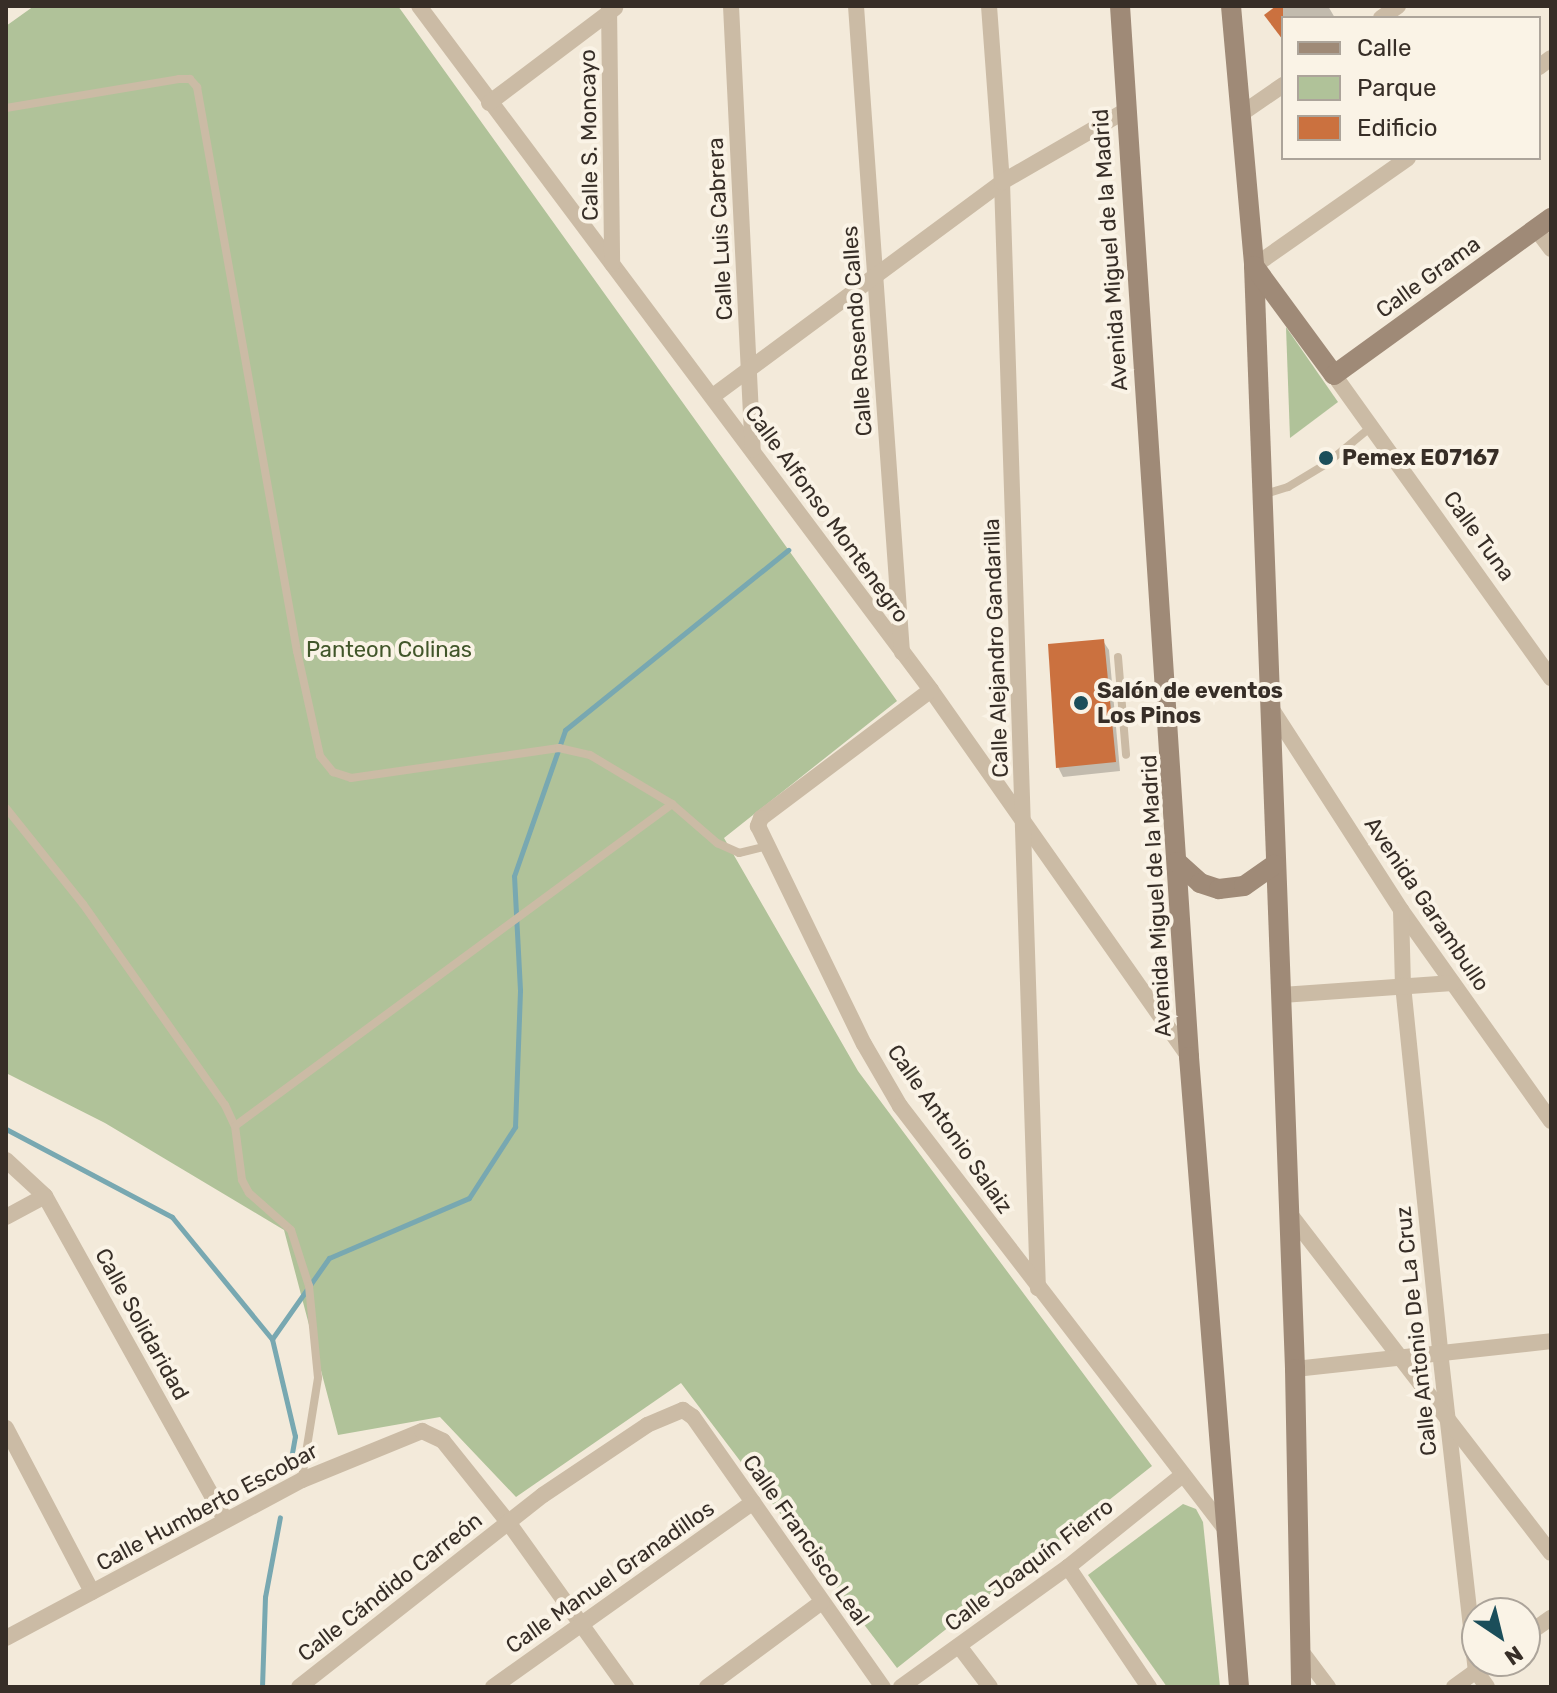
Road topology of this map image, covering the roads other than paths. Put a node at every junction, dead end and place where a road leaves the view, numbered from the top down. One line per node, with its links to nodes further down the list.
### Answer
1 (419, 6): 9 (street, Calle Alfonso Montenegro)
2 (731, 6): 20 (street, Calle Luis Cabrera)
3 (856, 6): 19 (street, Calle Rosendo Calles)
4 (989, 6): 14 (street, Calle Alejandro Gandarilla)
5 (1120, 6): 11 (main road, Avenida Miguel de la Madrid)
6 (1231, 6): 12 (main road)
7 (612, 8): 9 (street); 17 (street, Calle S. Moncayo)
8 (1281, 86): 12 (street)
9 (489, 103): 17 (street, Calle Alfonso Montenegro)
10 (6, 108): 34 (lane)
11 (1123, 112): 14 (street); 29 (main road, Avenida Miguel de la Madrid)
12 (1241, 114): 18 (main road)
13 (1405, 160): 18 (street)
14 (1002, 182): 19 (street); 36 (street, Calle Alejandro Gandarilla)
15 (1544, 223): 16 (street); 21 (main road, Calle Grama)
16 (1551, 249)
17 (612, 264): 22 (street, Calle Alfonso Montenegro)
18 (1254, 266): 21 (main road, Calle Tuna); 25 (main road)
19 (875, 275): 20 (street); 26 (street, Calle Rosendo Calles)
20 (749, 369): 22 (street); 24 (street, Calle Luis Cabrera)
21 (1334, 375): 23 (street, Calle Tuna)
22 (713, 396): 24 (street, Calle Alfonso Montenegro)
23 (1371, 427): 25 (lane); 28 (street, Calle Tuna)
24 (753, 450): 26 (street, Calle Alfonso Montenegro)
25 (1263, 495): 32 (main road)
26 (902, 654): 30 (street, Calle Alfonso Montenegro)
27 (1118, 657): 31 (lane)
28 (1551, 678)
29 (1168, 687): 31 (lane); 38 (main road, Avenida Miguel de la Madrid)
30 (931, 690): 36 (street, Calle Alfonso Montenegro); 37 (street, Calle Antonio Salaiz)
31 (1121, 693): 33 (lane)
32 (1271, 708): 39 (main road); 40 (street, Avenida Garambullo)
33 (1126, 755)
34 (672, 804): 37 (lane); 46 (lane)
35 (6, 808): 46 (lane)
36 (1026, 821): 44 (street, Calle Alfonso Montenegro); 51 (street, Calle Alejandro Gandarilla)
37 (767, 846): 51 (street, Calle Antonio Salaiz)
38 (1177, 862): 39 (main road); 44 (main road, Avenida Miguel de la Madrid)
39 (1274, 865): 43 (main road)
40 (1401, 910): 41 (street, Avenida Garambullo); 42 (street, Calle Antonio De La Cruz)
41 (1453, 983): 42 (street); 45 (street, Avenida Garambullo)
42 (1403, 985): 43 (street); 53 (street, Calle Antonio De La Cruz)
43 (1282, 995): 49 (main road)
44 (1189, 1057): 64 (main road, Avenida Miguel de la Madrid)
45 (1551, 1121)
46 (235, 1126): 60 (lane)
47 (6, 1160): 48 (street, Calle Solidaridad)
48 (45, 1196): 50 (street); 62 (street, Calle Solidaridad)
49 (1289, 1213): 54 (street); 55 (main road)
50 (6, 1217)
51 (1038, 1288): 59 (street, Calle Antonio Salaiz)
52 (1551, 1341): 53 (street)
53 (1440, 1351): 54 (street); 57 (street, Calle Antonio De La Cruz)
54 (1398, 1354): 55 (street); 57 (street)
55 (1295, 1369): 73 (main road)
56 (693, 1417): 61 (street, Calle Francisco Leal); 63 (street, Calle Cándido Carreón)
57 (1448, 1422): 65 (street); 68 (street, Calle Antonio De La Cruz)
58 (6, 1428): 67 (street)
59 (1181, 1476): 64 (street, Calle Antonio Salaiz); 66 (street, Calle Joaquín Fierro)
60 (302, 1480): 62 (street, Calle Humberto Escobar); 63 (street, Calle Humberto Escobar)
61 (753, 1502): 69 (street, Calle Francisco Leal); 70 (street, Calle Manuel Granadillos)
62 (225, 1520): 67 (street, Calle Humberto Escobar)
63 (508, 1522): 70 (street); 74 (street, Calle Cándido Carreón)
64 (1226, 1530): 82 (main road, Avenida Miguel de la Madrid)
65 (1551, 1553)
66 (1068, 1567): 72 (street, Calle Joaquín Fierro); 81 (street)
67 (92, 1592): 71 (street, Calle Humberto Escobar)
68 (1473, 1597)
69 (822, 1602): 77 (street); 78 (street, Calle Francisco Leal)
70 (581, 1625): 75 (street, Calle Manuel Granadillos); 76 (street)
71 (6, 1638)
72 (959, 1646): 79 (street, Calle Joaquín Fierro); 80 (street)
73 (1301, 1651): 83 (main road); 84 (street)
74 (299, 1687)
75 (493, 1687)
76 (626, 1687)
77 (707, 1687)
78 (883, 1687)
79 (901, 1687)
80 (990, 1687)
81 (1149, 1687)
82 (1239, 1687)
83 (1301, 1687)
84 (1328, 1687)

